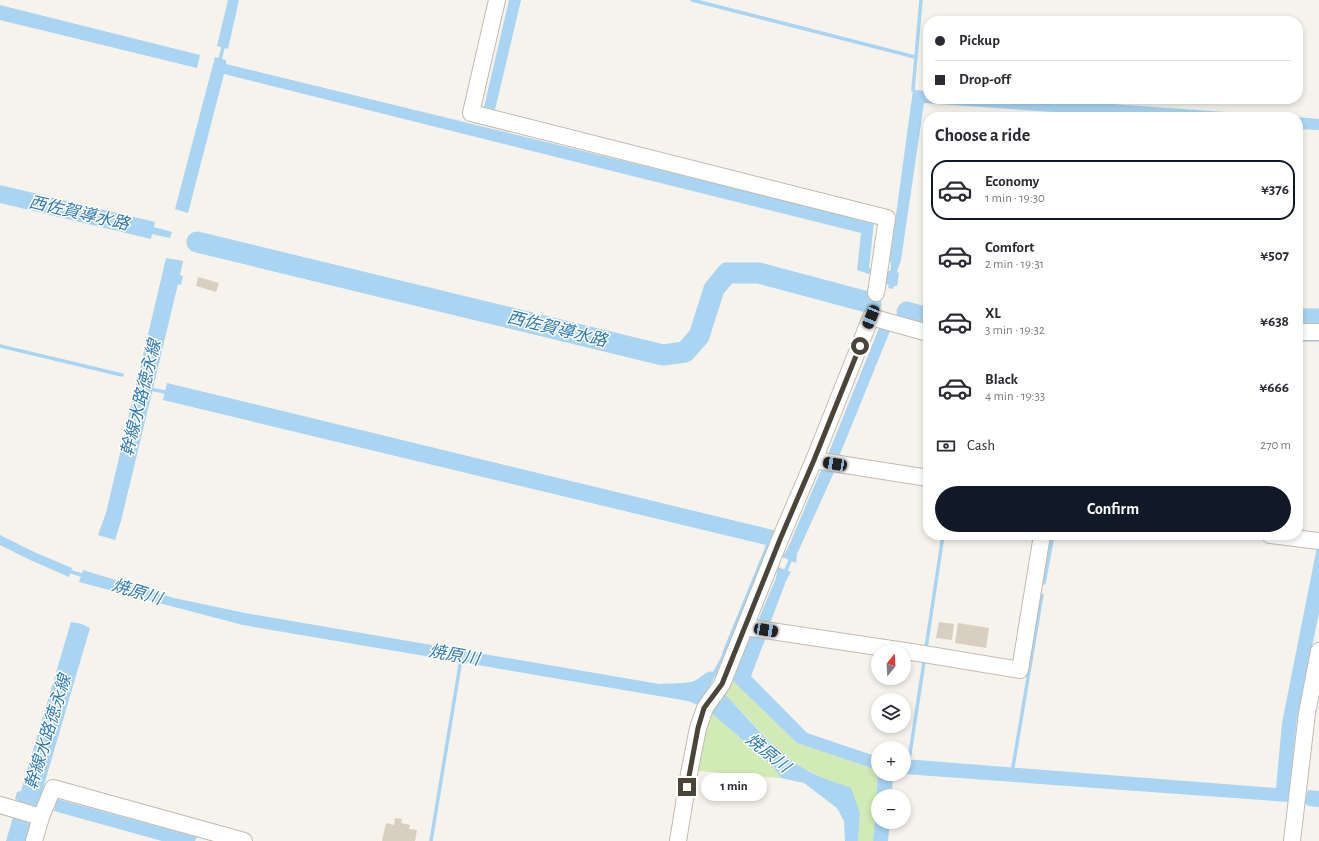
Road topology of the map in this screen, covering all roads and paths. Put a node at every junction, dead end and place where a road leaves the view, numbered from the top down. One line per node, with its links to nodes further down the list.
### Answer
1 (497, 0): 2 (street)
2 (876, 293)
3 (923, 332): 6 (street)
4 (1303, 332): 5 (street)
5 (1319, 332)
6 (825, 462): 7 (street); 11 (street)
7 (923, 477)
8 (1303, 539): 10 (street)
9 (1041, 540): 11 (street)
10 (1319, 541)
11 (756, 628): 18 (street)
12 (1319, 651): 19 (street)
13 (0, 805): 14 (street)
14 (30, 814): 15 (street); 16 (street)
15 (203, 836): 17 (street)
16 (34, 841)
17 (244, 841)
18 (678, 841)
19 (1292, 841)

